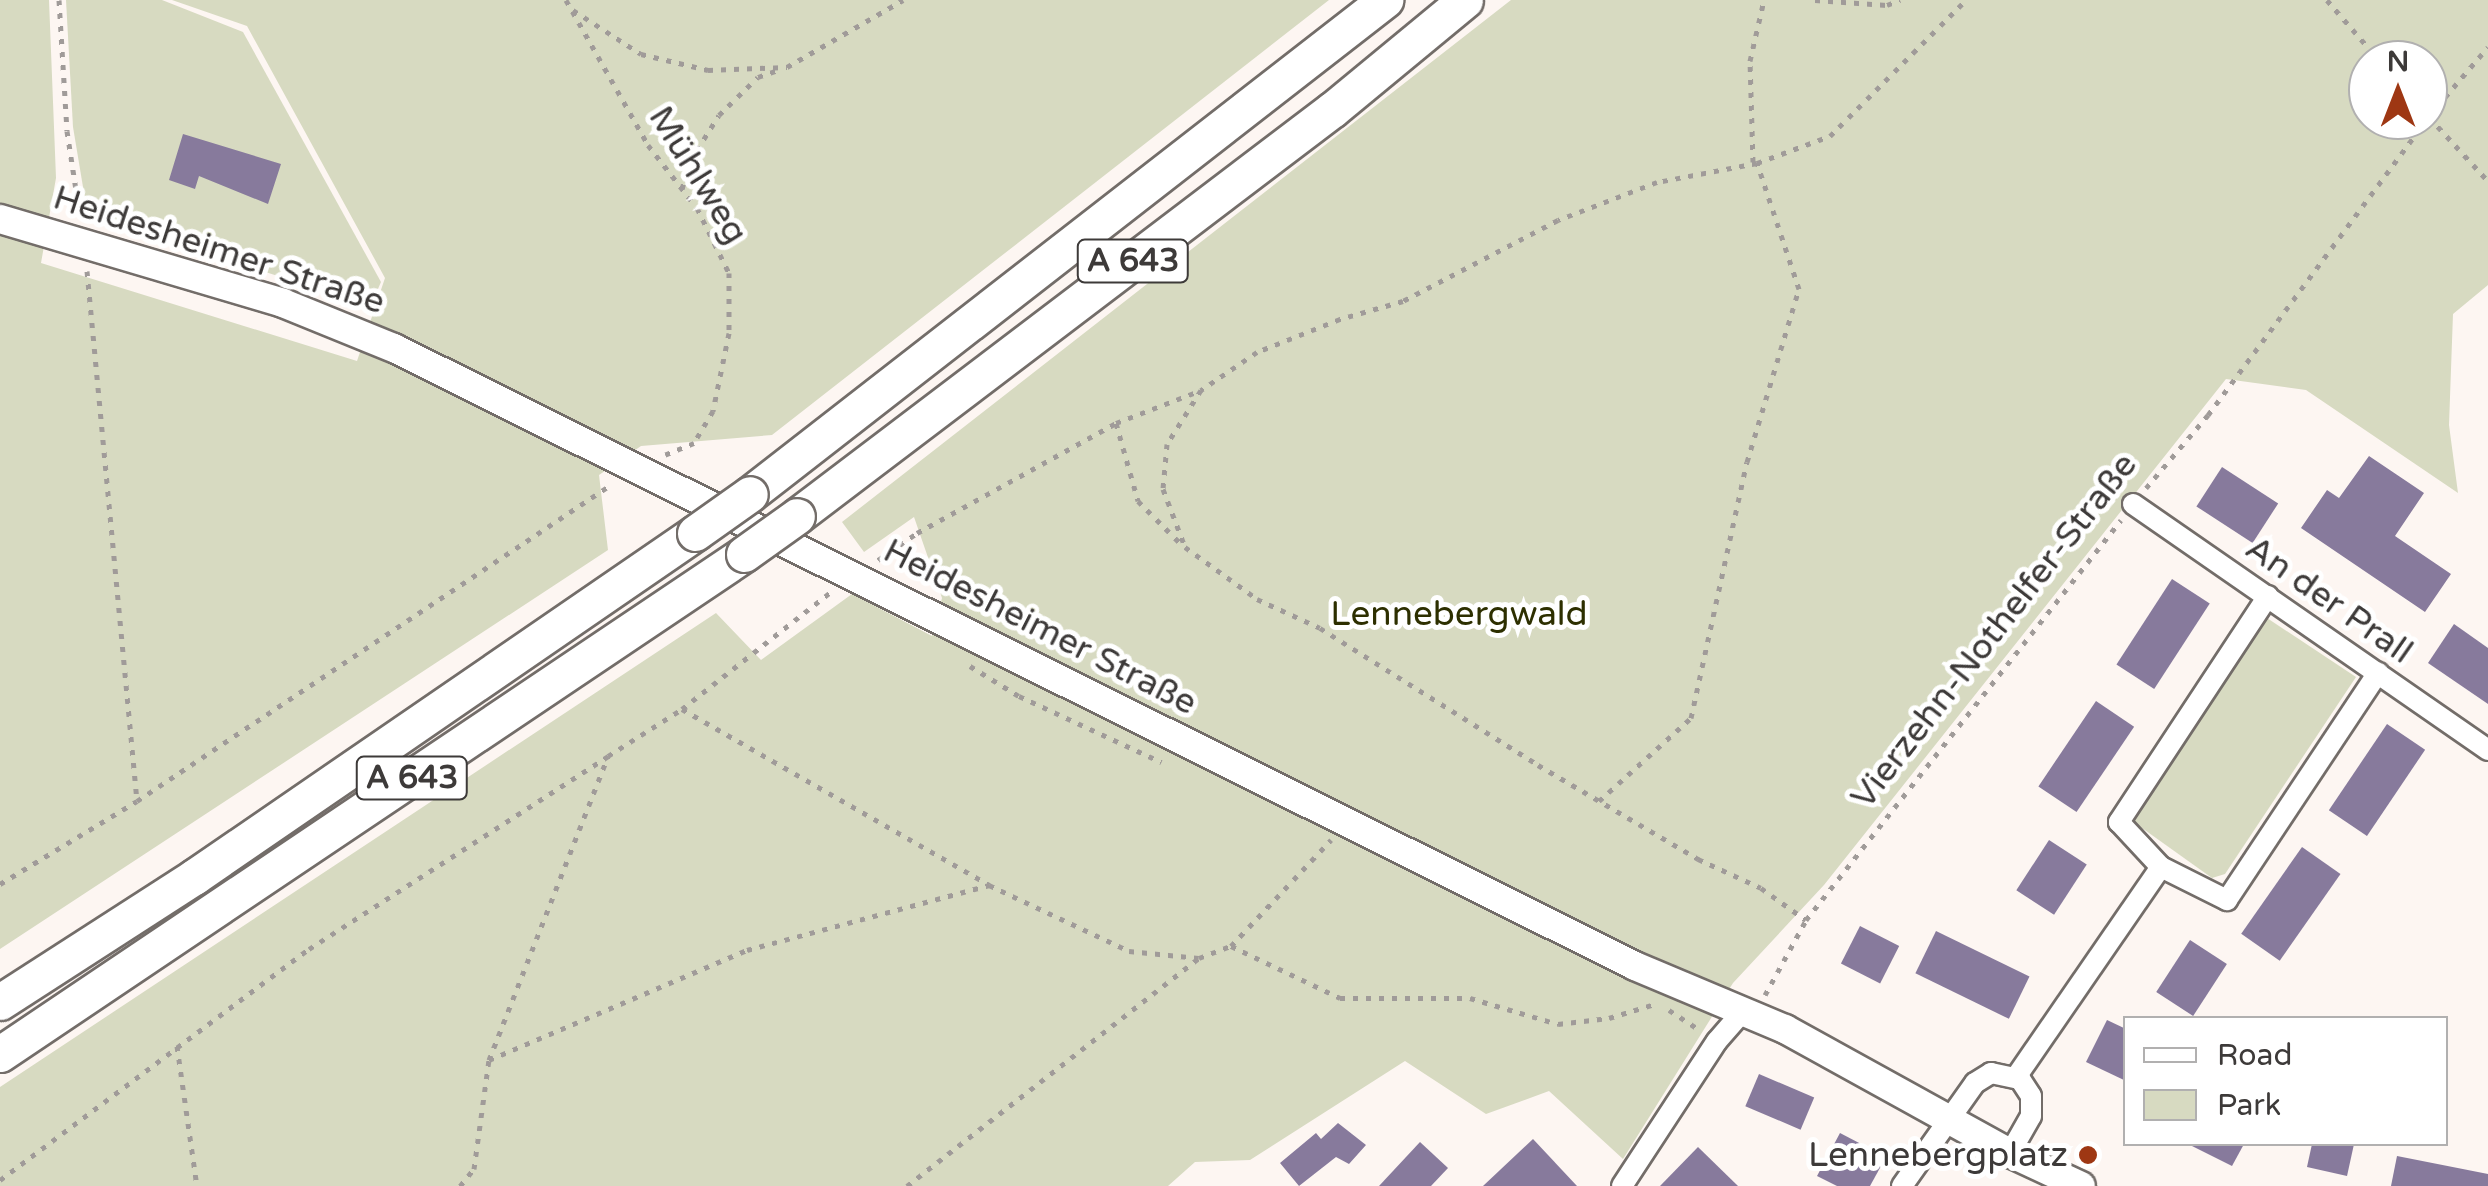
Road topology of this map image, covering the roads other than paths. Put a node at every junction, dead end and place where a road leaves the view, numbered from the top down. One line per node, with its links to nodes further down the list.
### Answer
1 (1385, 0): 9 (highway, A 643, bridge)
2 (1465, 0): 11 (highway, A 643, bridge)
3 (0, 218): 10 (main road, Heidesheimer Straße)
4 (2133, 504): 5 (street, An der Prall)
5 (2268, 596): 6 (street, An der Prall); 8 (street)
6 (2378, 673): 7 (street, An der Prall); 8 (street)
7 (2488, 750)
8 (2161, 867): 12 (street)
9 (0, 1002)
10 (1742, 1012): 13 (main road, Heidesheimer Straße); 15 (street)
11 (0, 1054)
12 (2016, 1077): 13 (street); 14 (street)
13 (1951, 1121): 14 (main road, Heidesheimer Straße); 16 (street)
14 (2010, 1154): 17 (main road, Heidesheimer Straße)
15 (1622, 1186)
16 (1902, 1186)
17 (2082, 1186)

